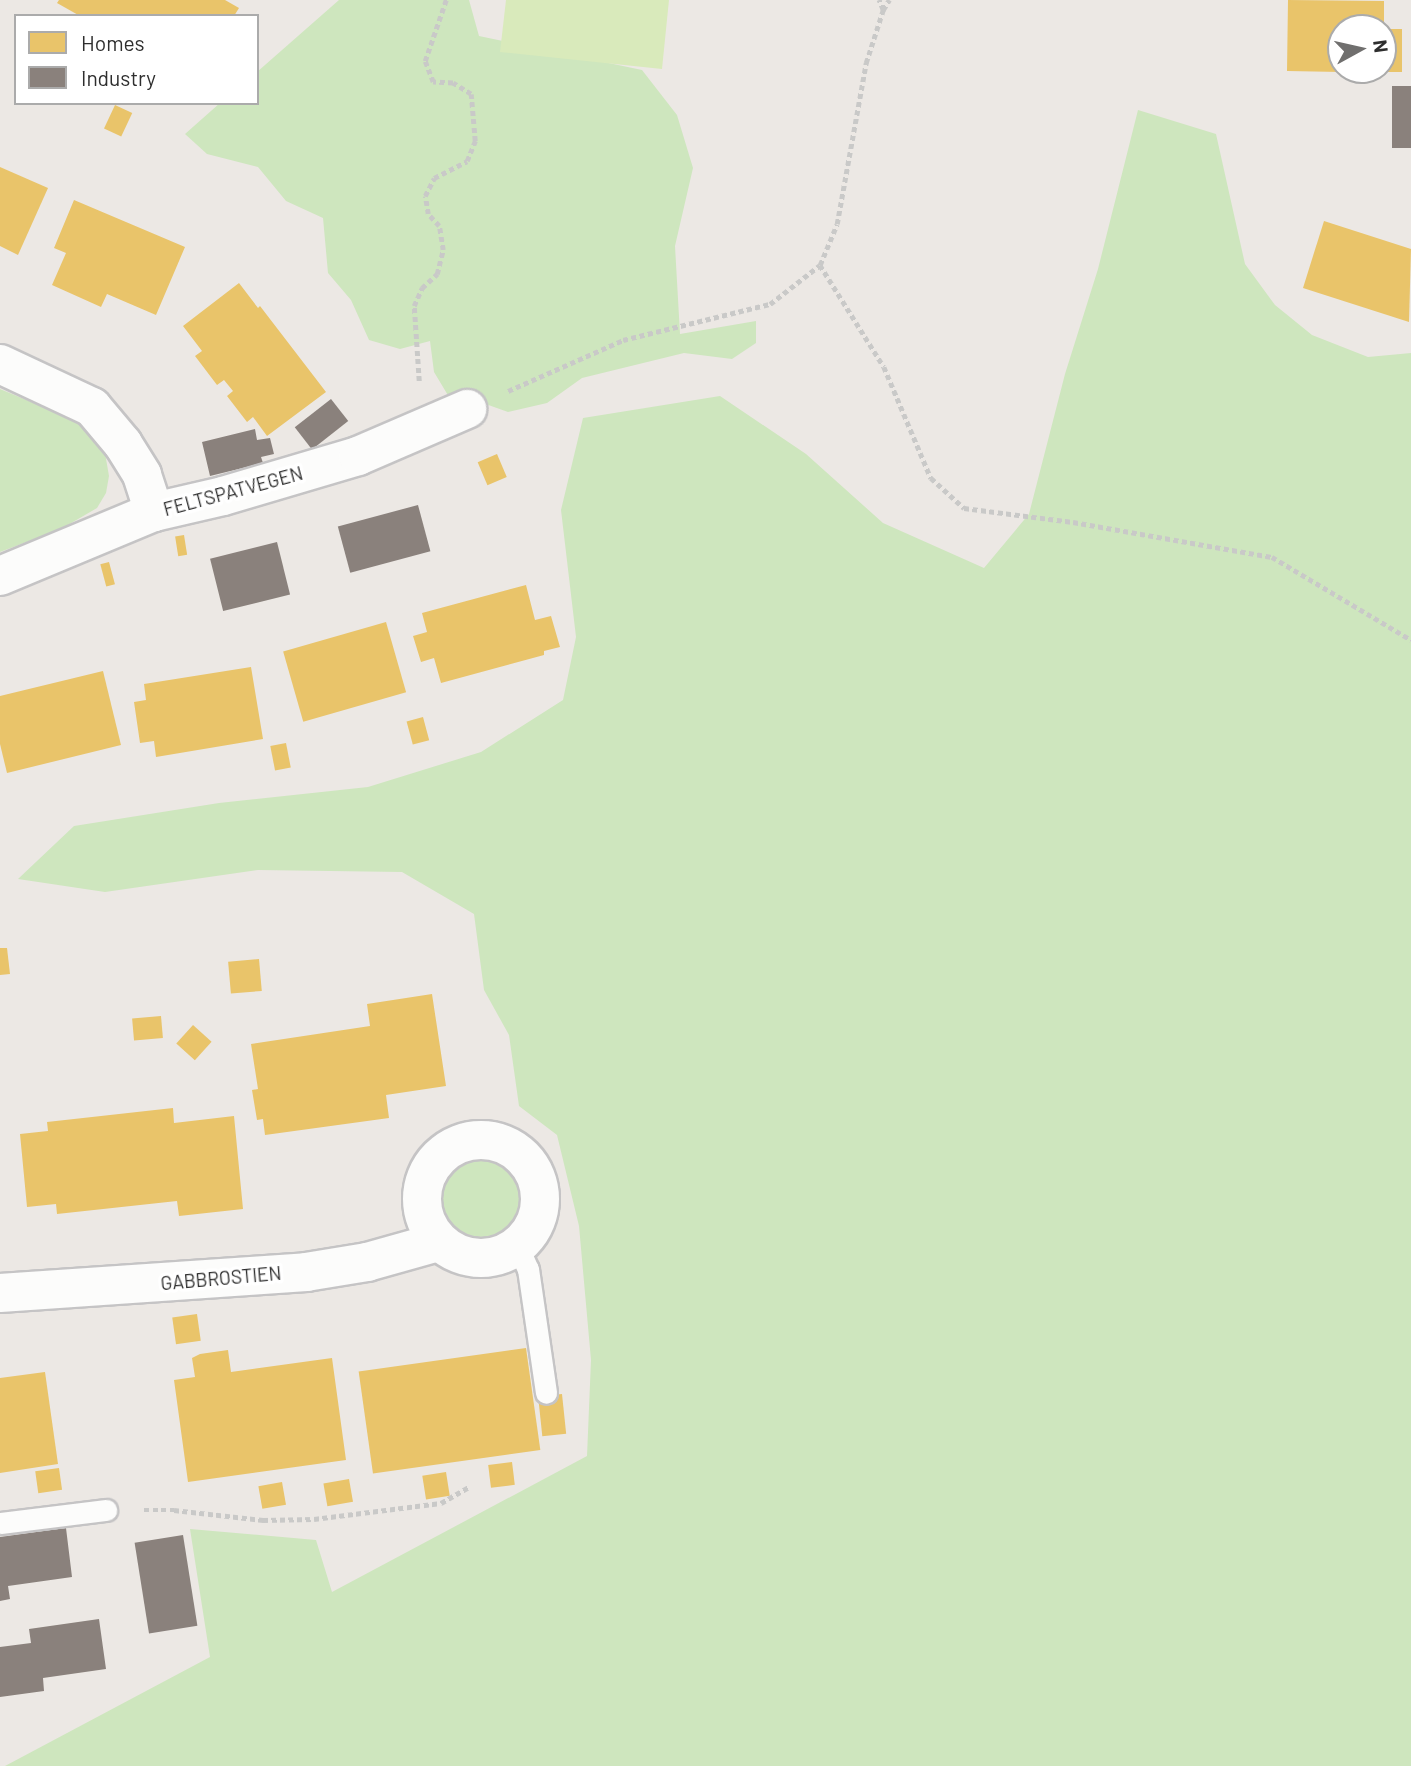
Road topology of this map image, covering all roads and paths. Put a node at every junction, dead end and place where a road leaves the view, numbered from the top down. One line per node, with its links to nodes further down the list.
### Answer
1 (446, 0): 8 (path)
2 (879, 0): 4 (path)
3 (889, 0): 4 (path)
4 (883, 10): 5 (path)
5 (820, 265): 7 (path); 11 (path)
6 (0, 364): 9 (street)
7 (467, 409): 8 (street, FELTSPATVEGEN)
8 (420, 430): 9 (street, FELTSPATVEGEN)
9 (154, 512): 10 (street, FELTSPATVEGEN)
10 (0, 576)
11 (1411, 640)
12 (438, 1242): 13 (street); 13 (street); 14 (street, GABBROSTIEN)
13 (517, 1247): 15 (lane)
14 (0, 1293)
15 (546, 1392)
16 (469, 1487): 17 (path)
17 (106, 1510): 18 (lane)
18 (0, 1523)

